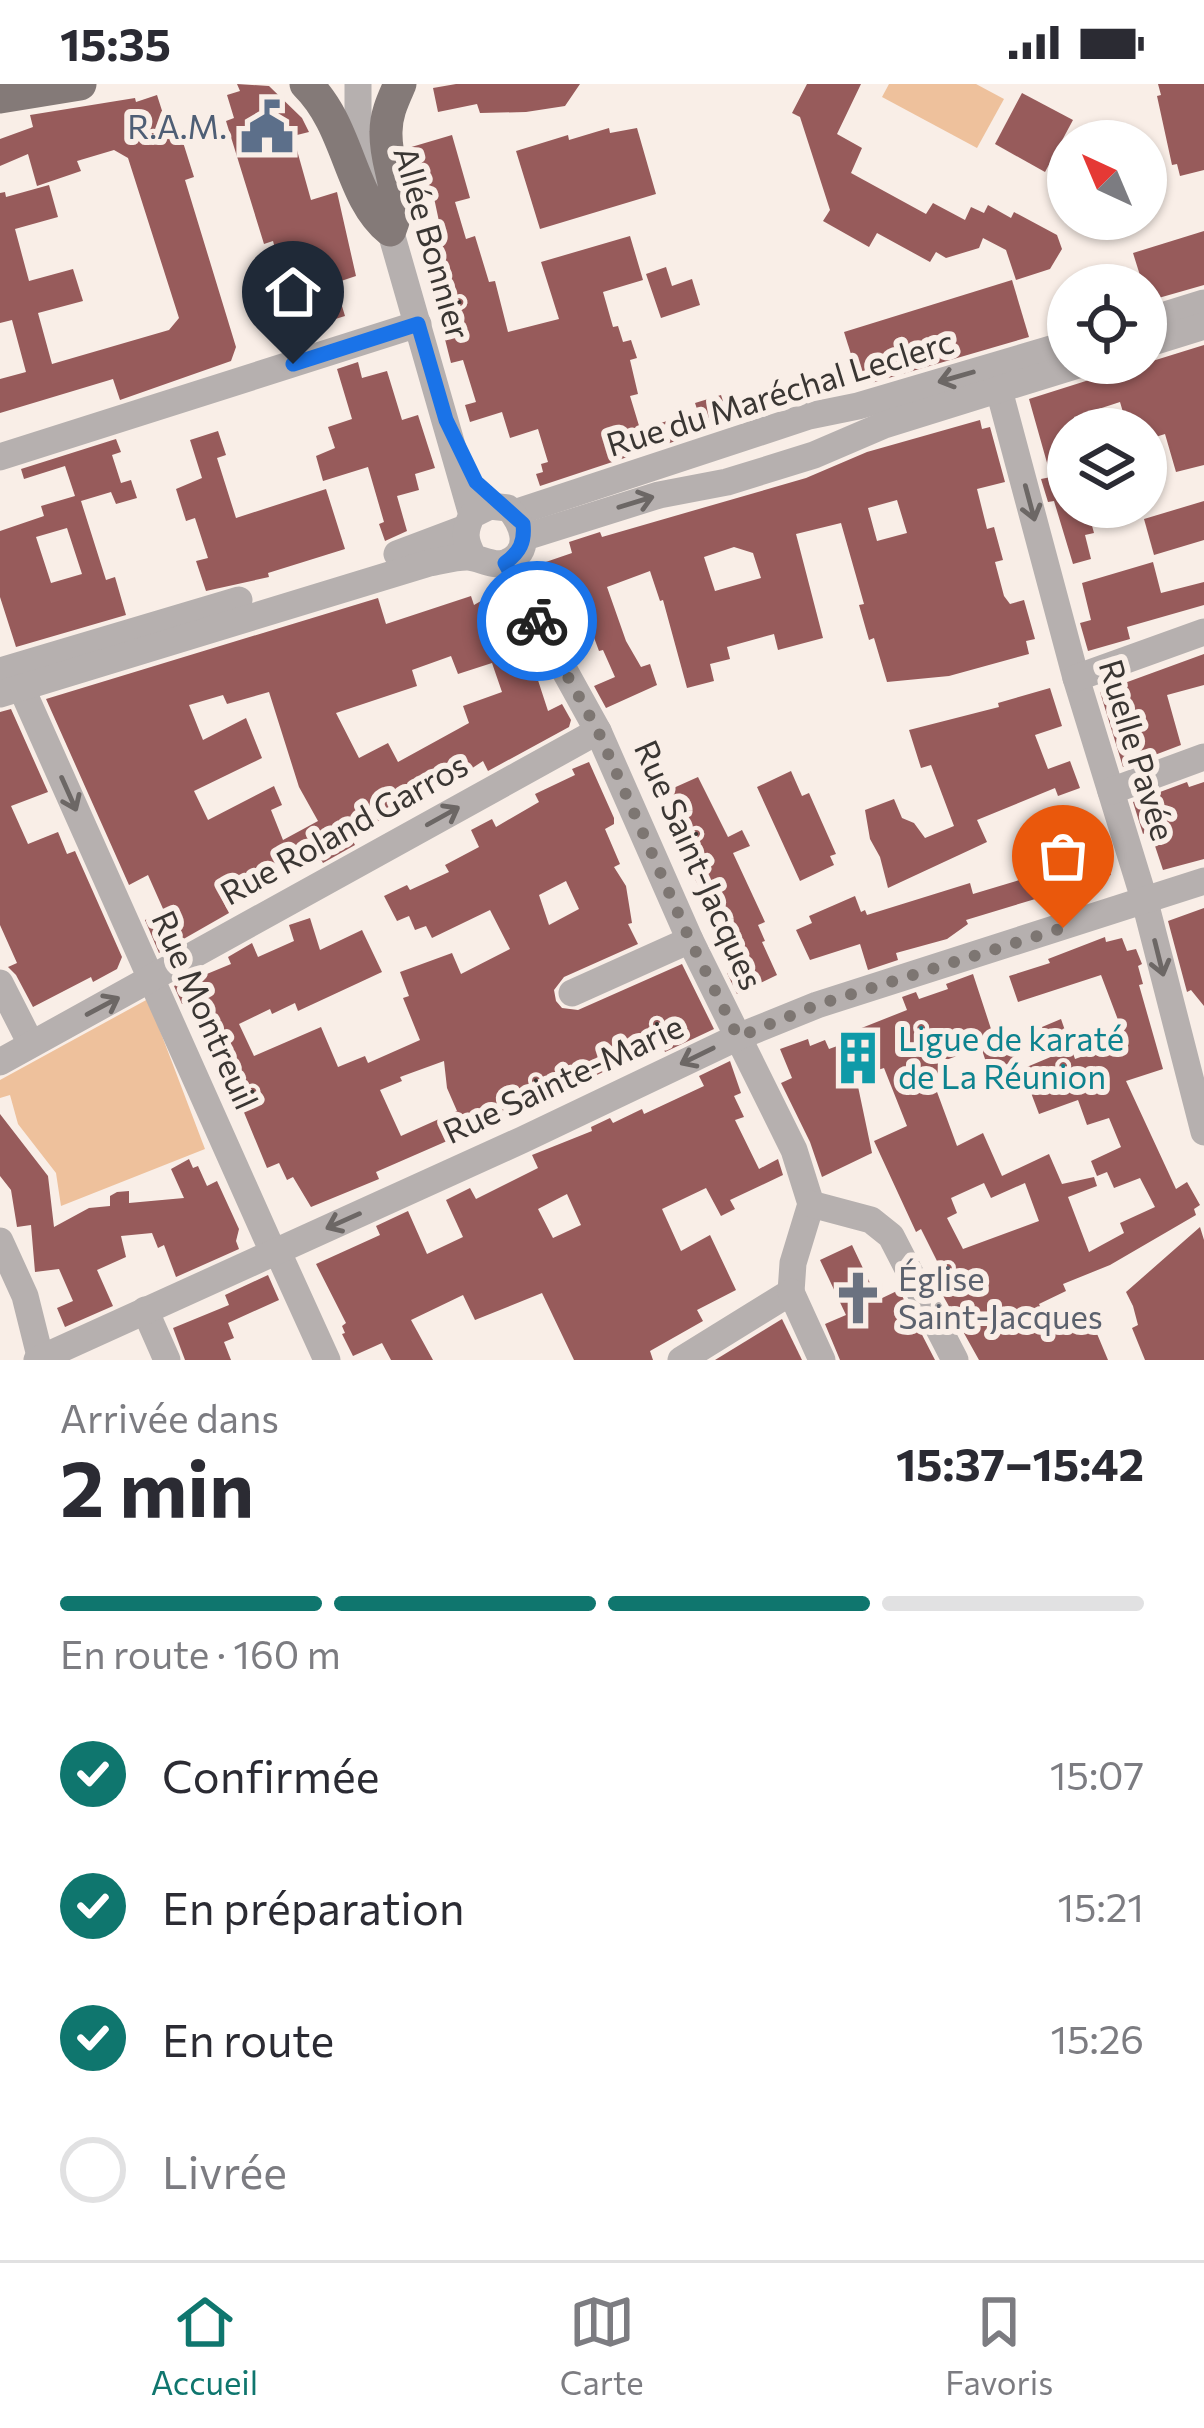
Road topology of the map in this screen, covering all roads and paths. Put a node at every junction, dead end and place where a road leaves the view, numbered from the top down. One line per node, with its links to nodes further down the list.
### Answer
1 (80, 84): 5 (main road)
2 (306, 84): 6 (main road)
3 (358, 84): 6 (street, Allée Bonnier)
4 (400, 84): 6 (main road)
5 (0, 97)
6 (390, 230): 9 (street, Allée Bonnier)
7 (1204, 303): 8 (street)
8 (1167, 314)
9 (418, 324): 15 (street, Allée Bonnier); 16 (street)
10 (1204, 326): 11 (street)
11 (1167, 337)
12 (1047, 350): 17 (street, Rue du Maréchal Leclerc, one-way to 17)
13 (1047, 374): 14 (street, Rue du Maréchal Leclerc)
14 (1000, 389): 17 (street, Rue du Maréchal Leclerc, one-way to 14); 22 (street, Ruelle Pavée, one-way to 22)
15 (446, 420): 17 (street, Allée Bonnier); 18 (street, Allée Bonnier)
16 (0, 458)
17 (513, 519): 18 (street, Rue du Maréchal Leclerc); 20 (street)
18 (469, 521): 19 (street); 23 (street, Rue du Maréchal Leclerc)
19 (473, 556): 20 (street); 23 (street)
20 (505, 563): 24 (street, Rue Saint-Jacques)
21 (1204, 632): 22 (street)
22 (1076, 678): 26 (street, Ruelle Pavée)
23 (7, 684): 30 (street, Rue Montreuil, one-way to 30)
24 (598, 731): 29 (street, Rue Saint-Jacques); 30 (street, Rue Roland Garros, one-way to 24)
25 (1204, 757): 26 (street)
26 (1111, 791): 28 (street, Ruelle Pavée)
27 (1204, 881): 28 (street, Rue Sainte-Marie)
28 (1145, 902): 33 (street, Rue Sainte-Marie); 36 (street, Ruelle Pavée, one-way to 36)
29 (690, 940): 32 (street); 33 (street, Rue Saint-Jacques)
30 (153, 979): 34 (street, Rue Roland Garros, one-way to 30); 39 (street, Rue Montreuil)
31 (0, 983): 34 (street)
32 (572, 993)
33 (738, 1037): 37 (street, Rue Saint-Jacques); 39 (street, Rue Sainte-Marie, one-way to 39)
34 (31, 1044): 35 (street, Rue Roland Garros)
35 (0, 1062)
36 (1204, 1132)
37 (811, 1204): 40 (street); 47 (street)
38 (0, 1241): 42 (street)
39 (273, 1252): 41 (street, Rue Sainte-Marie); 44 (street, Rue Montreuil)
40 (789, 1294): 45 (street); 46 (street)
41 (145, 1310): 42 (street, Rue Sainte-Marie); 43 (street)
42 (39, 1359)
43 (167, 1360)
44 (327, 1360)
45 (681, 1360)
46 (822, 1360)
47 (955, 1360)

